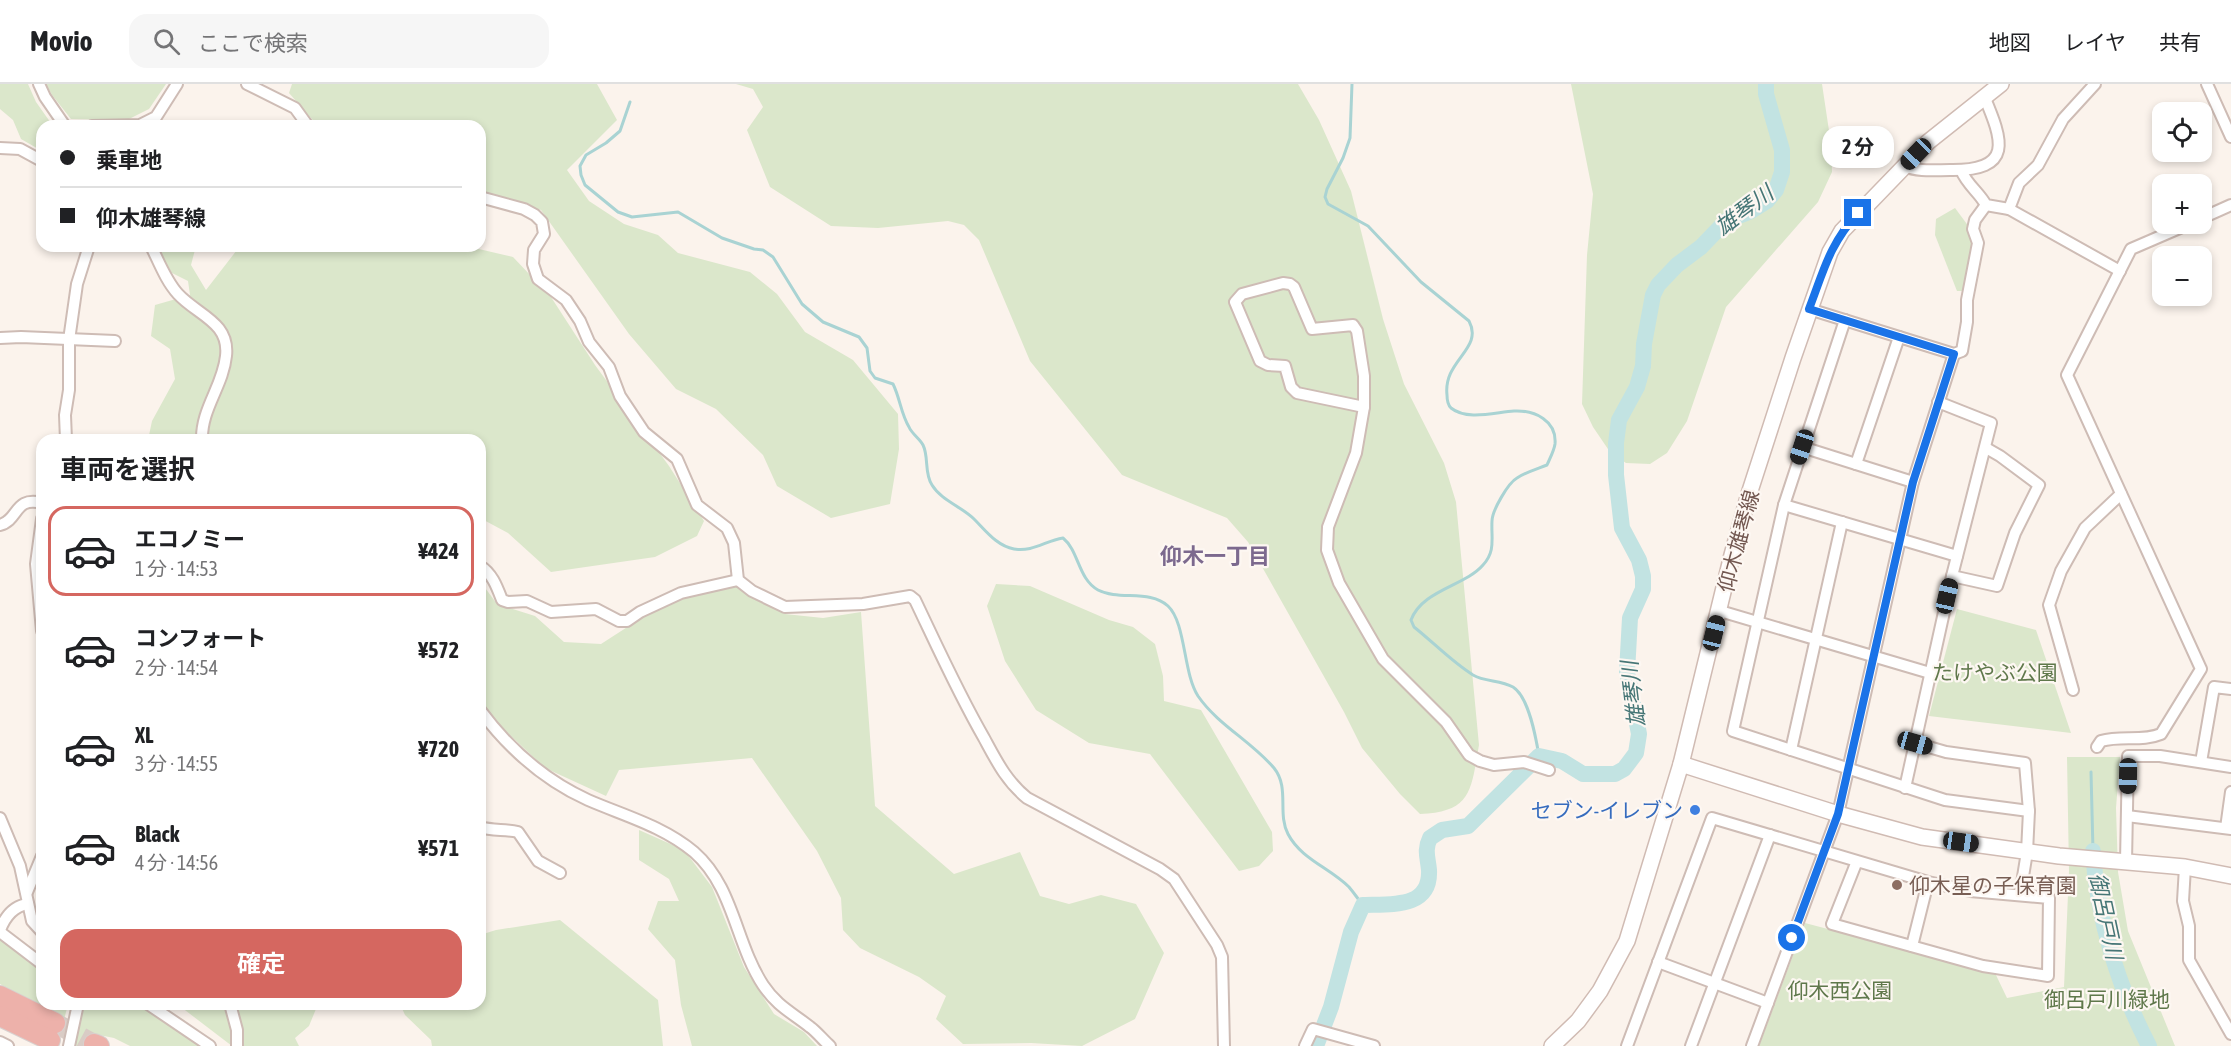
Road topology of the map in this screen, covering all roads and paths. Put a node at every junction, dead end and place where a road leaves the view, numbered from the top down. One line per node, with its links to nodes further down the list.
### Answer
1 (39, 84): 8 (street)
2 (177, 84): 9 (street)
3 (247, 84): 10 (street)
4 (2001, 84): 7 (main road, 仰木雄琴線)
5 (2095, 84): 19 (street)
6 (2207, 84): 11 (street)
7 (1984, 96): 14 (main road, 仰木雄琴線); 15 (street)
8 (61, 120)
9 (150, 120)
10 (304, 120)
11 (2231, 136)
12 (0, 148): 13 (street)
13 (36, 158)
14 (1904, 166): 15 (street); 25 (main road, 仰木雄琴線)
15 (1961, 170): 18 (street)
16 (486, 199): 49 (street)
17 (2231, 205): 20 (street)
18 (1986, 206): 19 (street); 31 (street)
19 (2009, 209): 24 (street)
20 (2212, 214)
21 (2166, 234): 24 (street)
22 (87, 252): 29 (street)
23 (154, 252): 35 (street)
24 (2120, 271): 40 (street)
25 (1809, 309): 26 (street); 50 (main road, 仰木雄琴線)
26 (1845, 320): 27 (street); 36 (street)
27 (1899, 337): 31 (street); 38 (street)
28 (0, 338): 29 (street)
29 (69, 340): 30 (street); 34 (street)
30 (115, 341)
31 (1954, 354): 32 (street)
32 (1938, 402): 37 (street); 39 (street)
33 (1364, 407): 33 (street); 65 (street)
34 (66, 434)
35 (202, 434)
36 (1802, 447): 38 (street); 42 (street)
37 (1986, 448): 46 (street); 48 (street)
38 (1856, 464): 39 (street)
39 (1913, 482): 45 (street)
40 (2121, 494): 56 (street); 59 (street)
41 (36, 502): 44 (street)
42 (1784, 504): 43 (street); 51 (street)
43 (1842, 522): 45 (street); 52 (street)
44 (0, 525)
45 (1900, 539): 46 (street); 53 (street)
46 (1957, 556): 48 (street)
47 (486, 569): 49 (street)
48 (1952, 576): 54 (street)
49 (738, 580): 105 (street)
50 (1720, 611): 51 (street); 62 (main road, 仰木雄琴線)
51 (1757, 622): 52 (street); 60 (street)
52 (1815, 639): 53 (street); 60 (street)
53 (1874, 657): 54 (street); 64 (street)
54 (1930, 673): 58 (street)
55 (2231, 689): 61 (street)
56 (2073, 690)
57 (486, 724): 104 (street)
58 (1915, 743): 66 (street); 68 (street)
59 (2097, 747)
60 (1791, 750): 64 (street)
61 (2201, 762): 63 (street); 70 (street)
62 (1681, 764): 69 (main road); 108 (main road, 仰木雄琴線)
63 (2231, 767)
64 (1849, 769): 66 (street); 69 (street)
65 (1550, 770)
66 (1905, 788): 68 (street)
67 (2231, 792): 73 (street)
68 (2029, 811): 76 (street)
69 (1838, 814): 75 (street); 76 (main road)
70 (2127, 816): 73 (street); 78 (street)
71 (0, 818): 85 (street)
72 (486, 829): 80 (street)
73 (2228, 829)
74 (1770, 835): 75 (street); 90 (street); 91 (street)
75 (1825, 851): 77 (street); 93 (street)
76 (2027, 852): 78 (main road); 84 (street)
77 (1857, 861): 83 (street); 88 (street)
78 (2126, 862): 79 (main road)
79 (2185, 867): 82 (main road); 98 (street)
80 (560, 873)
81 (36, 874): 85 (street)
82 (2231, 876)
83 (1928, 882): 84 (street); 88 (street)
84 (2020, 895): 88 (street)
85 (28, 898): 86 (street); 87 (street)
86 (36, 925)
87 (0, 931): 89 (street)
88 (1912, 946)
89 (36, 959)
90 (1658, 962): 91 (street); 109 (street)
91 (1715, 983): 93 (street); 110 (street)
92 (0, 996): 97 (highway)
93 (1768, 1003): 111 (street)
94 (77, 1010): 101 (street)
95 (157, 1010): 102 (street)
96 (232, 1010): 103 (street)
97 (0, 1016)
98 (2231, 1034)
99 (0, 1042): 100 (street)
100 (8, 1046)
101 (69, 1046)
102 (210, 1046)
103 (237, 1046)
104 (830, 1046)
105 (1224, 1046)
106 (1305, 1046): 107 (street)
107 (1374, 1046)
108 (1552, 1046)
109 (1627, 1046)
110 (1691, 1046)
111 (1752, 1046)

